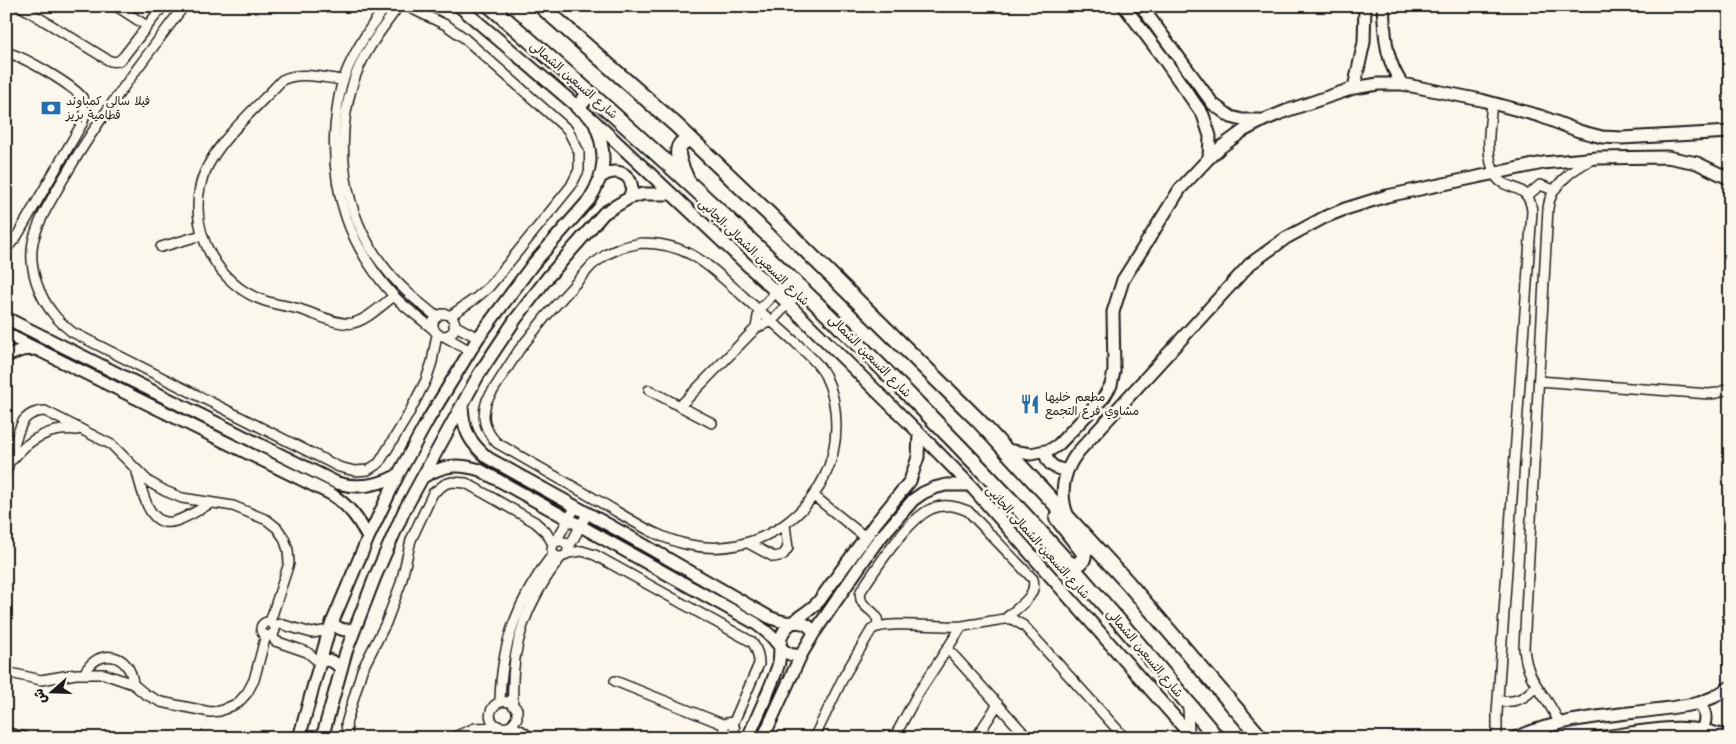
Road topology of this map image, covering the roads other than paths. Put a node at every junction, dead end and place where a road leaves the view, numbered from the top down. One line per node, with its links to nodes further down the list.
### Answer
1 (20, 6): 14 (street)
2 (116, 6): 14 (street)
3 (164, 6): 14 (street)
4 (184, 6): 51 (street)
5 (406, 6): 13 (street); 45 (street)
6 (459, 6): 21 (street, شارع التسعين الشمالى الجانبى)
7 (490, 6): 19 (main road, شارع التسعين الشمالى)
8 (542, 6): 25 (main road)
9 (1124, 6): 26 (street)
10 (1141, 6): 23 (street)
11 (1365, 6): 18 (street)
12 (1383, 6): 17 (street)
13 (390, 8): 16 (street); 46 (street)
14 (147, 26)
15 (6, 53): 38 (street)
16 (343, 80): 36 (street); 42 (street)
17 (1402, 84): 18 (street); 20 (street)
18 (1354, 88): 23 (street)
19 (590, 93): 21 (main road); 31 (main road, شارع التسعين الشمالى)
20 (1492, 103): 24 (street); 28 (street)
21 (578, 107): 22 (street, شارع التسعين الشمالى الجانبى)
22 (593, 120): 29 (street); 33 (street, شارع التسعين الشمالى الجانبى)
23 (1264, 120): 26 (street)
24 (1730, 132)
25 (690, 139): 31 (main road); 72 (main road)
26 (1209, 158): 73 (street)
27 (1597, 158): 28 (street); 30 (street); 32 (street)
28 (1494, 173): 34 (street); 76 (street)
29 (601, 177): 35 (street); 53 (street)
30 (1730, 179)
31 (688, 183): 39 (main road, شارع التسعين الشمالى)
32 (1554, 190): 34 (street); 59 (street)
33 (672, 194): 35 (street); 41 (street, شارع التسعين الشمالى الجانبى)
34 (1528, 196): 58 (street)
35 (630, 198): 55 (street)
36 (202, 234): 37 (street); 42 (street)
37 (161, 247)
38 (6, 250)
39 (790, 277): 40 (main road, شارع التسعين الشمالى); 41 (street)
40 (802, 289): 43 (street); 103 (main road, شارع التسعين الشمالى)
41 (776, 292): 43 (street, شارع التسعين الشمالى الجانبى); 44 (street)
42 (394, 296): 51 (street)
43 (788, 304): 48 (street); 71 (street, شارع التسعين الشمالى الجانبى)
44 (759, 310): 48 (street); 50 (street); 89 (street)
45 (450, 316): 46 (street); 49 (street)
46 (437, 317): 51 (street)
47 (6, 318): 54 (street)
48 (772, 321): 50 (street); 84 (street)
49 (454, 325): 51 (street); 53 (street)
50 (756, 328): 68 (street)
51 (438, 333): 57 (street)
52 (6, 334): 56 (street)
53 (480, 334): 55 (street); 57 (street)
54 (43, 336): 56 (street); 81 (street)
55 (502, 339): 62 (street)
56 (35, 350): 60 (street); 85 (street)
57 (470, 351): 61 (street)
58 (1523, 351): 59 (street); 124 (street)
59 (1540, 352): 63 (street)
60 (6, 356)
61 (463, 363): 62 (street); 78 (street)
62 (479, 374): 67 (street)
63 (1538, 381): 65 (street); 121 (street)
64 (1730, 382): 65 (street)
65 (1730, 388)
66 (649, 390): 68 (street)
67 (462, 405): 79 (street); 88 (street)
68 (680, 406): 69 (street)
69 (712, 423)
70 (82, 430): 74 (street); 74 (street); 75 (street)
71 (919, 433): 82 (street, شارع التسعين الشمالى الجانبى); 83 (street)
72 (1006, 450): 73 (street); 80 (main road)
73 (1045, 452): 76 (street)
74 (9, 463): 77 (street)
75 (136, 469): 87 (street); 87 (street)
76 (1067, 470): 91 (street)
77 (6, 473)
78 (398, 475): 81 (street); 99 (street)
79 (423, 477): 92 (street); 109 (street)
80 (1037, 484): 91 (main road); 103 (main road)
81 (346, 485): 85 (street)
82 (970, 485): 86 (street); 138 (street, شارع التسعين الشمالى الجانبى)
83 (903, 491): 86 (street); 98 (street)
84 (814, 496): 95 (street); 98 (street)
85 (339, 499): 99 (street)
86 (913, 500): 111 (street)
87 (211, 503): 110 (street)
88 (575, 508): 90 (street); 92 (street)
89 (616, 511): 93 (street); 94 (street)
90 (587, 514): 94 (street); 96 (street)
91 (1069, 518): 152 (main road)
92 (569, 519): 96 (street); 100 (street)
93 (632, 520): 97 (street); 101 (street)
94 (609, 525): 97 (street)
95 (785, 525): 101 (street); 101 (street)
96 (581, 526): 102 (street); 112 (street)
97 (625, 534): 105 (street)
98 (866, 537): 105 (street)
99 (368, 538): 106 (street)
100 (555, 542): 102 (street); 102 (street); 142 (street)
101 (748, 543)
102 (563, 553): 123 (street); 127 (street); 136 (street)
103 (1068, 562): 125 (main road, شارع التسعين الشمالى)
104 (1005, 619): 107 (street); 108 (street); 150 (street)
105 (795, 622): 111 (street); 112 (street)
106 (330, 626): 109 (street); 110 (street); 115 (street)
107 (877, 626): 108 (street); 146 (street)
108 (962, 626): 113 (street)
109 (354, 628): 116 (street)
110 (271, 629): 115 (street); 120 (street)
111 (814, 633): 114 (street)
112 (779, 647): 114 (street); 144 (street)
113 (947, 648): 128 (street); 147 (street)
114 (801, 655): 145 (street)
115 (319, 662): 116 (street); 140 (street)
116 (340, 670): 141 (street)
117 (6, 672): 118 (street)
118 (84, 674): 120 (street); 120 (street)
119 (615, 681): 136 (street)
120 (133, 684)
121 (1536, 686): 124 (street); 131 (street)
122 (1730, 687): 126 (street)
123 (500, 702): 127 (street); 129 (street)
124 (1499, 702): 153 (street)
125 (1188, 703): 138 (street); 151 (main road, شارع التسعين الشمالى)
126 (1699, 703): 131 (street); 135 (street)
127 (513, 704): 130 (street)
128 (998, 704): 148 (street); 149 (street)
129 (491, 714): 132 (street); 134 (street)
130 (518, 714): 133 (street); 133 (street)
131 (1559, 723): 154 (street)
132 (498, 726): 133 (street); 134 (street)
133 (510, 727)
134 (475, 728): 143 (street)
135 (1702, 729): 155 (street); 156 (street)
136 (729, 730)
137 (6, 734): 139 (street)
138 (1189, 736)
139 (23, 738)
140 (299, 738)
141 (322, 738)
142 (348, 738)
143 (452, 738)
144 (748, 738)
145 (763, 738)
146 (814, 738)
147 (894, 738)
148 (976, 738)
149 (1028, 738)
150 (1125, 738)
151 (1217, 738)
152 (1261, 738)
153 (1498, 738)
154 (1515, 738)
155 (1596, 738)
156 (1728, 738)

